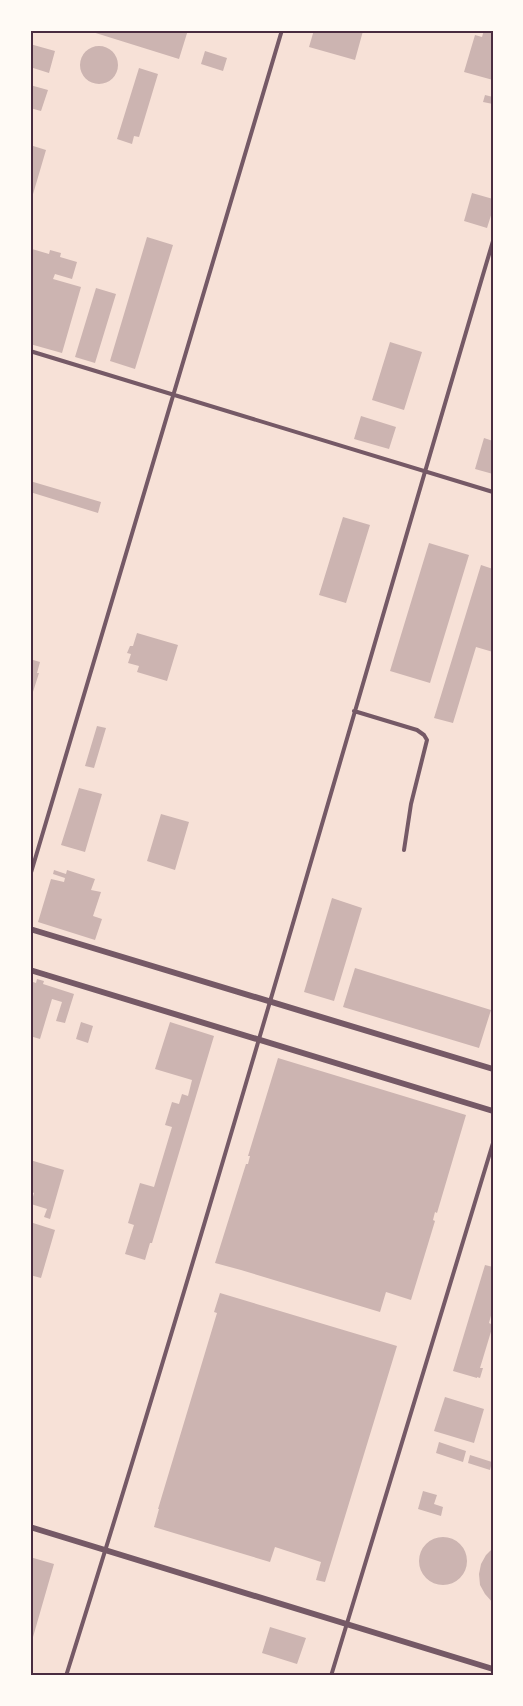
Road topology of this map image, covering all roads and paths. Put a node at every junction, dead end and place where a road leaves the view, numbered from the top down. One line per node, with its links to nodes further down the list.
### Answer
1 (282, 30): 4 (lane)
2 (493, 241): 5 (lane)
3 (30, 351): 4 (lane)
4 (174, 394): 5 (lane); 9 (lane)
5 (424, 471): 6 (lane); 7 (lane)
6 (493, 492)
7 (354, 711): 8 (lane); 12 (lane)
8 (404, 850)
9 (30, 876)
10 (30, 929): 12 (street)
11 (30, 970): 13 (street)
12 (269, 1002): 13 (lane); 14 (street)
13 (258, 1039): 15 (street); 18 (lane)
14 (493, 1069)
15 (493, 1110)
16 (493, 1143): 19 (lane)
17 (30, 1527): 18 (street)
18 (105, 1550): 19 (street); 21 (lane)
19 (347, 1624): 20 (street); 22 (lane)
20 (493, 1669)
21 (66, 1676)
22 (331, 1676)

